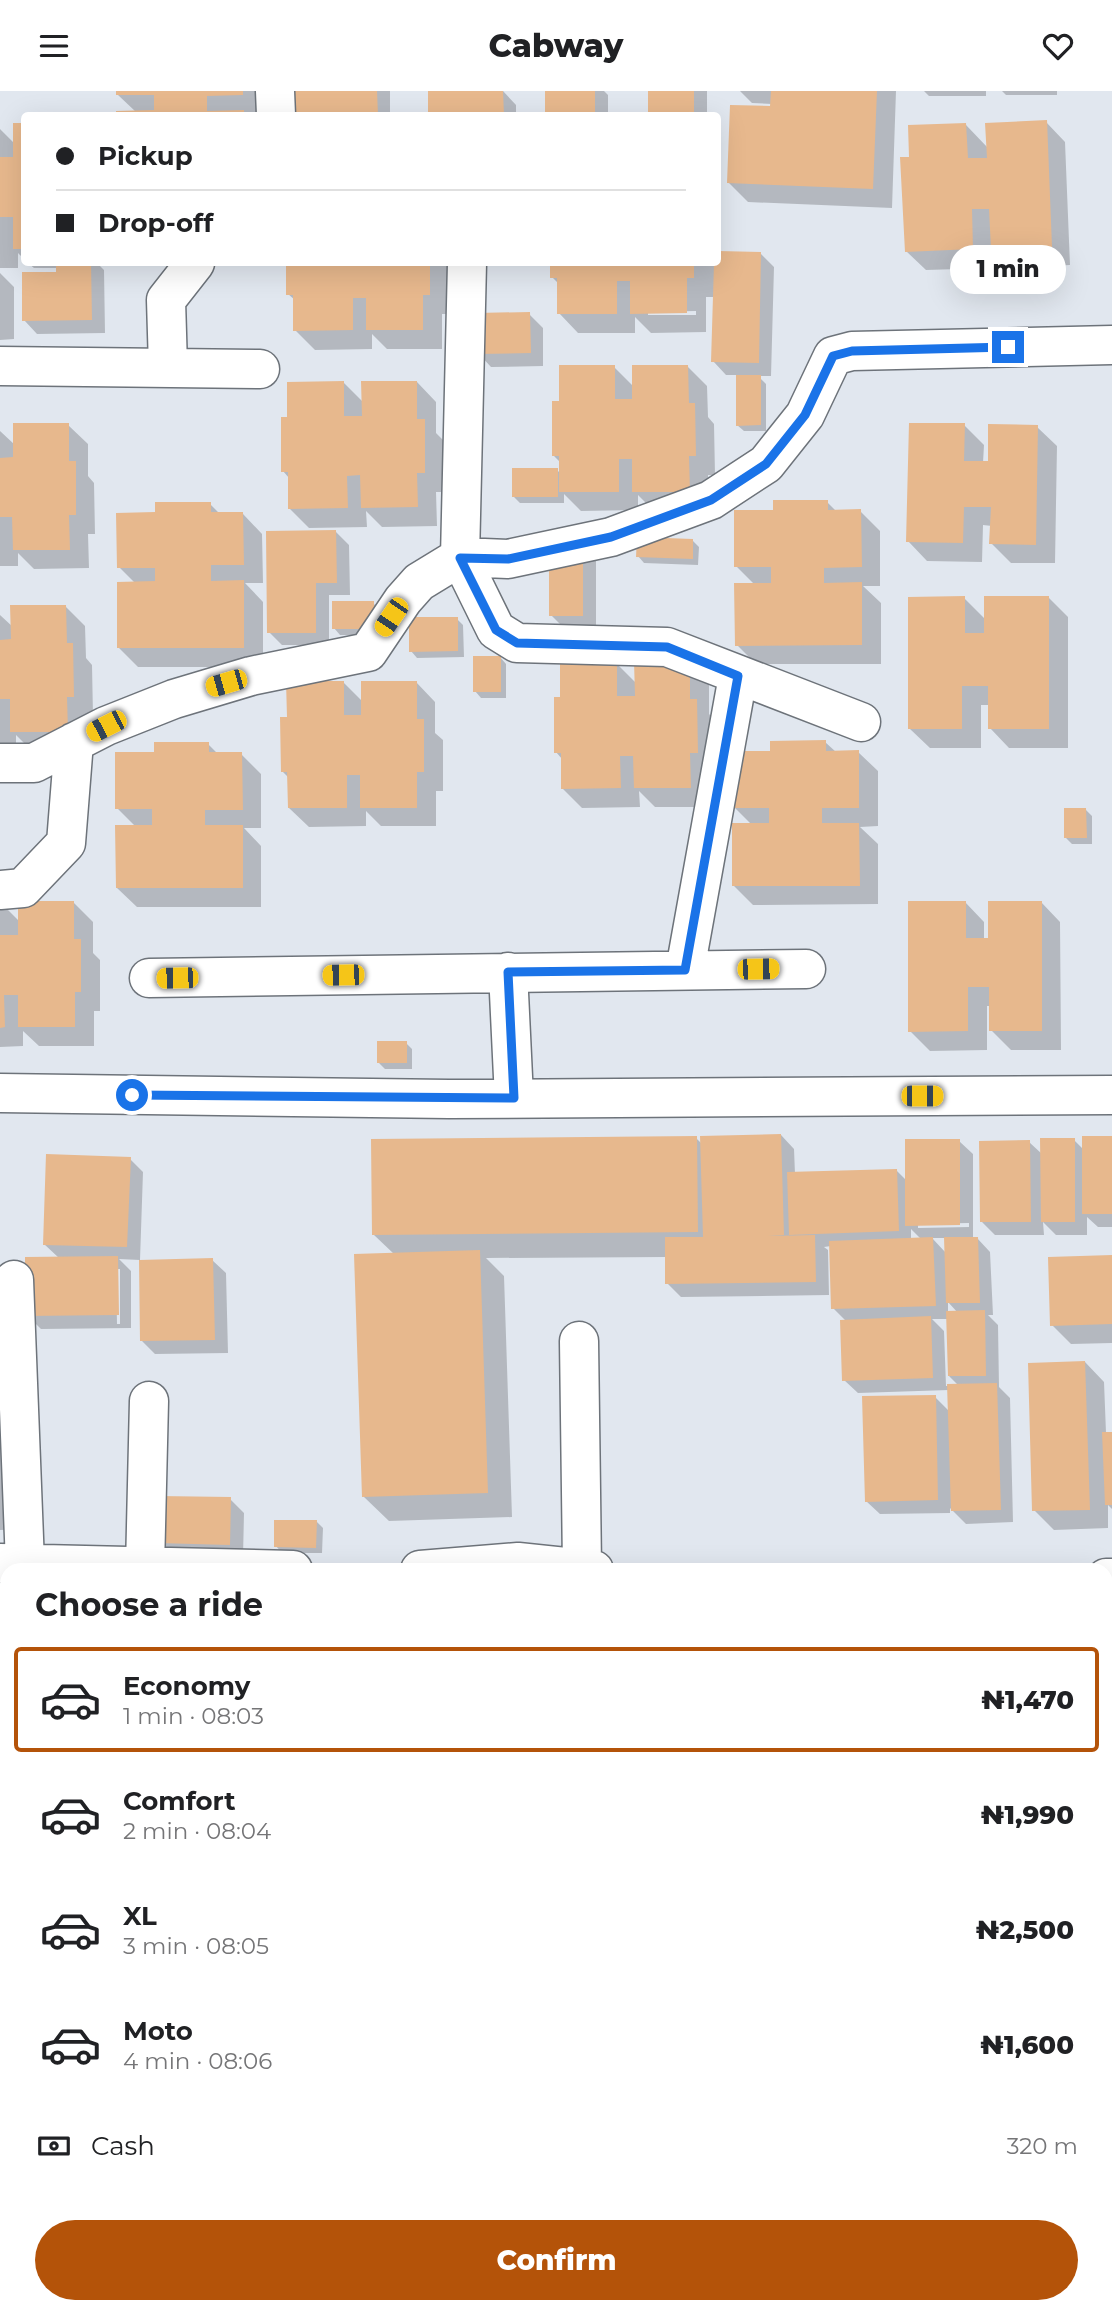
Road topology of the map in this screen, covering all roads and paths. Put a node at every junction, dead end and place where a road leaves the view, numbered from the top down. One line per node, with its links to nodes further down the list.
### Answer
1 (275, 91): 2 (street)
2 (276, 112)
3 (193, 266): 7 (street)
4 (467, 266): 9 (street)
5 (1112, 345): 9 (street)
6 (0, 366): 7 (street)
7 (168, 367): 8 (street)
8 (260, 369)
9 (460, 558): 10 (street); 12 (street)
10 (738, 676): 11 (street); 16 (street)
11 (861, 722)
12 (74, 742): 13 (street); 14 (street)
13 (0, 763)
14 (0, 890)
15 (806, 969): 16 (street)
16 (685, 970): 17 (street)
17 (508, 972): 18 (street); 21 (street)
18 (149, 978)
19 (0, 1093): 21 (street)
20 (1112, 1095): 21 (street)
21 (514, 1098)
22 (14, 1280): 25 (street)
23 (579, 1341): 29 (street)
24 (149, 1401): 26 (street)
25 (13, 1563)
26 (145, 1563)
27 (507, 1563): 28 (street)
28 (530, 1563)
29 (588, 1563)

